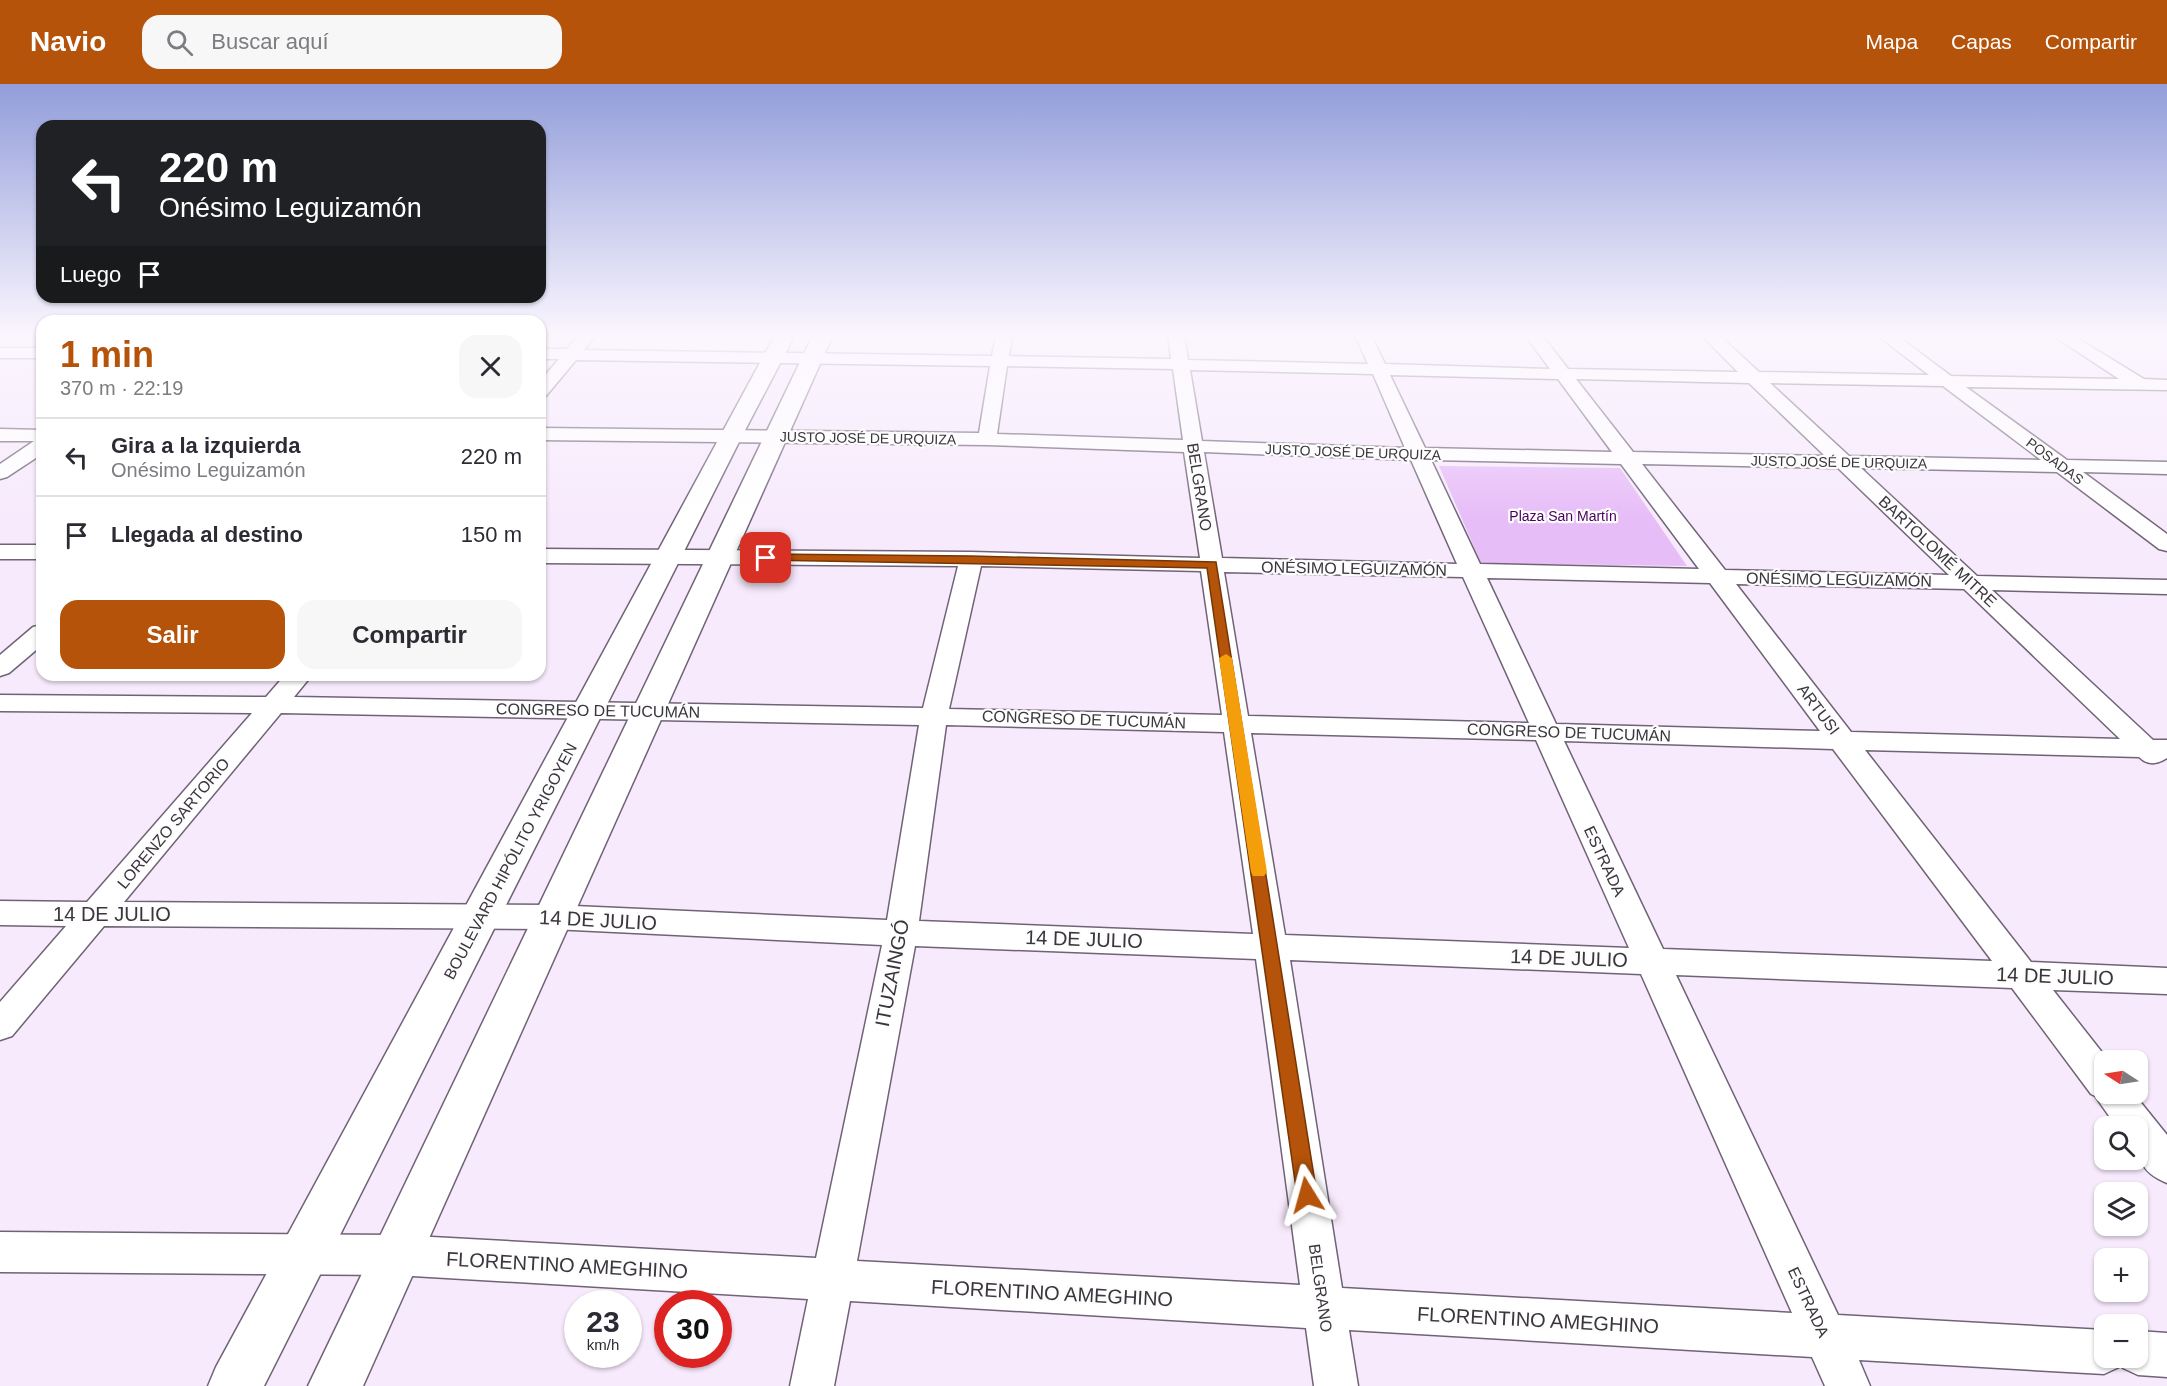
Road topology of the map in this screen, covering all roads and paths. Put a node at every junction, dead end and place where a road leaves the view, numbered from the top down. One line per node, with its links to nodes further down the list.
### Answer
1 (752, 396): 12 (main road, BOULEVARD HIPÓLITO YRIGOYEN)
2 (797, 396): 13 (main road)
3 (994, 396): 14 (street)
4 (1187, 396): 15 (street, BELGRANO)
5 (1391, 396): 17 (street, ESTRADA)
6 (1580, 396): 18 (street, ARTUSI)
7 (1774, 396): 19 (street, BARTOLOMÉ MITRE)
8 (1967, 396): 20 (street, POSADAS)
9 (0, 435): 11 (street)
10 (546, 435): 12 (street, JUSTO JOSÉ DE URQUIZA)
11 (36, 436)
12 (730, 436): 13 (street, JUSTO JOSÉ DE URQUIZA); 27 (main road, BOULEVARD HIPÓLITO YRIGOYEN)
13 (778, 437): 14 (street, JUSTO JOSÉ DE URQUIZA); 28 (main road)
14 (987, 439): 15 (street, JUSTO JOSÉ DE URQUIZA)
15 (1195, 447): 17 (street, JUSTO JOSÉ DE URQUIZA); 30 (street, BELGRANO)
16 (36, 449): 22 (street)
17 (1418, 454): 18 (street, JUSTO JOSÉ DE URQUIZA); 31 (street, ESTRADA)
18 (1627, 458): 19 (street, JUSTO JOSÉ DE URQUIZA); 32 (street, ARTUSI)
19 (1844, 462): 20 (street, JUSTO JOSÉ DE URQUIZA); 33 (street, BARTOLOMÉ MITRE)
20 (2062, 466): 21 (street, JUSTO JOSÉ DE URQUIZA); 23 (street, POSADAS)
21 (2167, 468)
22 (0, 473)
23 (2167, 544)
24 (0, 552): 25 (street)
25 (36, 552)
26 (546, 556): 27 (street, ONÉSIMO LEGUIZAMÓN)
27 (669, 557): 28 (street, ONÉSIMO LEGUIZAMÓN); 40 (main road, BOULEVARD HIPÓLITO YRIGOYEN)
28 (719, 557): 29 (street, ONÉSIMO LEGUIZAMÓN); 41 (main road)
29 (971, 559): 30 (street, ONÉSIMO LEGUIZAMÓN); 42 (street, ITUZAINGÓ)
30 (1212, 565): 31 (street, ONÉSIMO LEGUIZAMÓN); 43 (street, BELGRANO)
31 (1471, 571): 32 (street, ONÉSIMO LEGUIZAMÓN); 44 (street, ESTRADA)
32 (1717, 576): 33 (street, ONÉSIMO LEGUIZAMÓN); 45 (street, ARTUSI)
33 (1971, 582): 34 (street, ONÉSIMO LEGUIZAMÓN); 46 (street, BARTOLOMÉ MITRE)
34 (2167, 587)
35 (36, 637): 36 (street)
36 (0, 668)
37 (294, 681): 39 (street, LORENZO SARTORIO)
38 (0, 703): 39 (street, CONGRESO DE TUCUMÁN)
39 (274, 704): 40 (street, CONGRESO DE TUCUMÁN); 49 (street, LORENZO SARTORIO)
40 (589, 709): 41 (street, CONGRESO DE TUCUMÁN); 50 (main road, BOULEVARD HIPÓLITO YRIGOYEN)
41 (648, 711): 42 (street, CONGRESO DE TUCUMÁN); 51 (main road)
42 (934, 715): 43 (street, CONGRESO DE TUCUMÁN); 52 (street, ITUZAINGÓ)
43 (1235, 723): 44 (street, CONGRESO DE TUCUMÁN); 53 (street, BELGRANO)
44 (1546, 732): 45 (street, CONGRESO DE TUCUMÁN); 54 (street, ESTRADA)
45 (1843, 740): 46 (street, CONGRESO DE TUCUMÁN); 55 (street, ARTUSI)
46 (2157, 749): 47 (street, BARTOLOMÉ MITRE)
47 (2167, 768)
48 (0, 913): 49 (street, 14 DE JULIO)
49 (96, 914): 50 (street, 14 DE JULIO); 57 (street, LORENZO SARTORIO)
50 (481, 916): 51 (street, 14 DE JULIO); 62 (main road, BOULEVARD HIPÓLITO YRIGOYEN)
51 (552, 917): 52 (street, 14 DE JULIO); 63 (main road)
52 (901, 932): 53 (street, 14 DE JULIO); 64 (street, ITUZAINGÓ)
53 (1271, 946): 54 (street, 14 DE JULIO); 65 (street, BELGRANO)
54 (1652, 961): 55 (street, 14 DE JULIO); 66 (street, ESTRADA)
55 (2022, 975): 56 (street, 14 DE JULIO); 58 (street, ARTUSI)
56 (2167, 981)
57 (0, 1026)
58 (2094, 1070)
59 (2121, 1104): 60 (street)
60 (2167, 1165)
61 (0, 1252): 62 (street, FLORENTINO AMEGHINO)
62 (304, 1254): 63 (street, FLORENTINO AMEGHINO); 70 (main road, BOULEVARD HIPÓLITO YRIGOYEN)
63 (395, 1255): 64 (street, FLORENTINO AMEGHINO); 71 (main road)
64 (832, 1281): 65 (street, FLORENTINO AMEGHINO); 72 (street, ITUZAINGÓ)
65 (1324, 1308): 66 (street, FLORENTINO AMEGHINO); 73 (street, BELGRANO)
66 (1825, 1336): 67 (street, FLORENTINO AMEGHINO); 74 (street, ESTRADA)
67 (2094, 1351)
68 (2148, 1354): 69 (street)
69 (2167, 1355)
70 (235, 1386)
71 (335, 1386)
72 (812, 1386)
73 (1336, 1386)
74 (1848, 1386)

